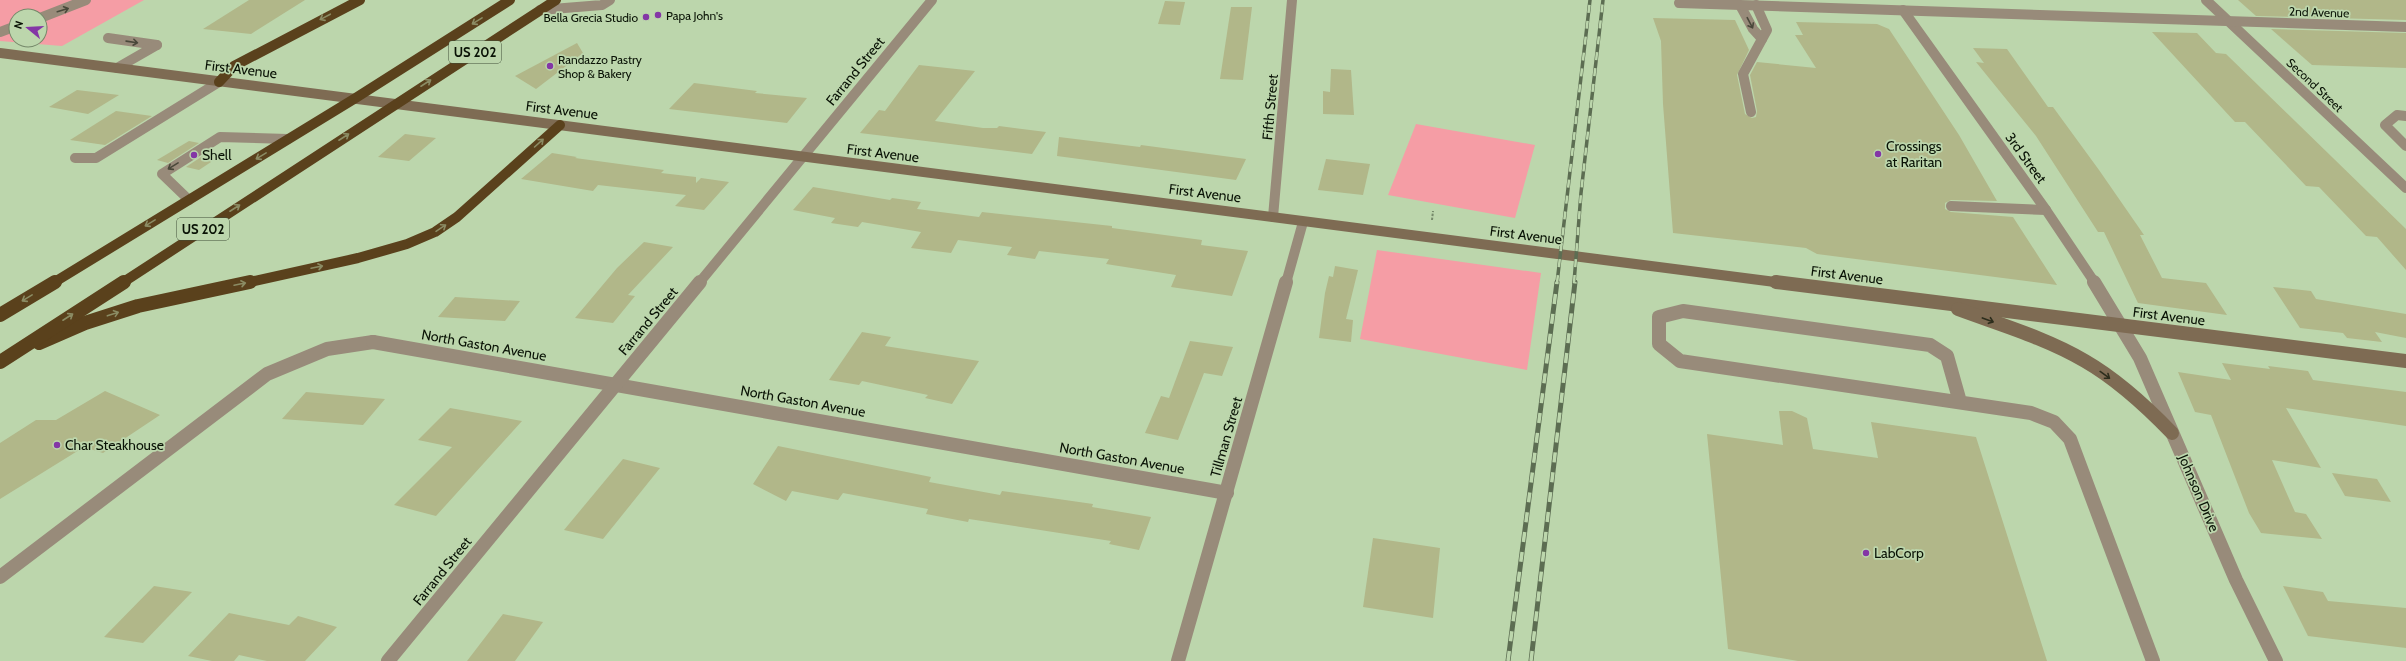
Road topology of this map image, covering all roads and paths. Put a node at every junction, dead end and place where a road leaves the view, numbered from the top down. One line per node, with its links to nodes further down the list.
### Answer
1 (86, 0): 14 (street, one-way to 1)
2 (360, 0): 21 (highway, one-way to 21)
3 (510, 0): 22 (highway, US 202, one-way to 22)
4 (556, 0): 12 (highway, US 202)
5 (610, 0): 12 (street)
6 (932, 0): 30 (street, Farrand Street)
7 (1292, 0): 36 (street, Fifth Street)
8 (2206, 0): 15 (street, Second Street)
9 (1676, 2): 10 (street, 2nd Avenue)
10 (1740, 5): 11 (street, 2nd Avenue); 18 (street, one-way to 18)
11 (1756, 5): 13 (street, 2nd Avenue); 18 (street)
12 (540, 10): 23 (highway, US 202, one-way to 12)
13 (1903, 10): 15 (street, 2nd Avenue); 34 (street, 3rd Street)
14 (48, 15)
15 (2228, 21): 16 (street, 2nd Avenue); 31 (street, Second Street)
16 (2406, 27)
17 (108, 38): 20 (street, one-way to 20)
18 (1762, 39): 24 (street)
19 (0, 53): 20 (street, First Avenue)
20 (117, 68): 21 (street, First Avenue)
21 (219, 82): 22 (street, First Avenue); 29 (street)
22 (354, 99): 23 (street, First Avenue); 27 (highway, US 202)
23 (394, 104): 26 (street, First Avenue); 42 (highway, US 202, one-way to 23)
24 (1751, 112)
25 (2406, 116): 28 (street)
26 (560, 125): 30 (street, First Avenue); 42 (highway, one-way to 26)
27 (288, 139): 32 (highway, US 202, one-way to 32); 32 (street, one-way to 32)
28 (2406, 146)
29 (75, 158)
30 (804, 158): 36 (street, First Avenue); 45 (street, Farrand Street)
31 (2406, 188)
32 (189, 200): 40 (highway, US 202, one-way to 40)
33 (1951, 206): 34 (street)
34 (2046, 210): 41 (street, 3rd Street)
35 (1433, 211): 38 (path)
36 (1273, 216): 37 (street, First Avenue)
37 (1303, 222): 39 (street, First Avenue); 48 (street, Tillman Street)
38 (1431, 222)
39 (1938, 302): 41 (street, First Avenue); 47 (street, one-way to 47)
40 (0, 315)
41 (2122, 325): 43 (street, First Avenue); 47 (street, Johnson Drive)
42 (12, 354): 44 (highway, US 202)
43 (2406, 361)
44 (0, 362)
45 (615, 384): 48 (street, North Gaston Avenue); 49 (street, North Gaston Avenue); 50 (street, Farrand Street)
46 (1960, 402): 46 (street); 52 (street)
47 (2172, 432): 53 (street, Johnson Drive)
48 (1227, 492): 51 (street, Tillman Street)
49 (0, 577)
50 (388, 661)
51 (1178, 661)
52 (2153, 661)
53 (2276, 661)

